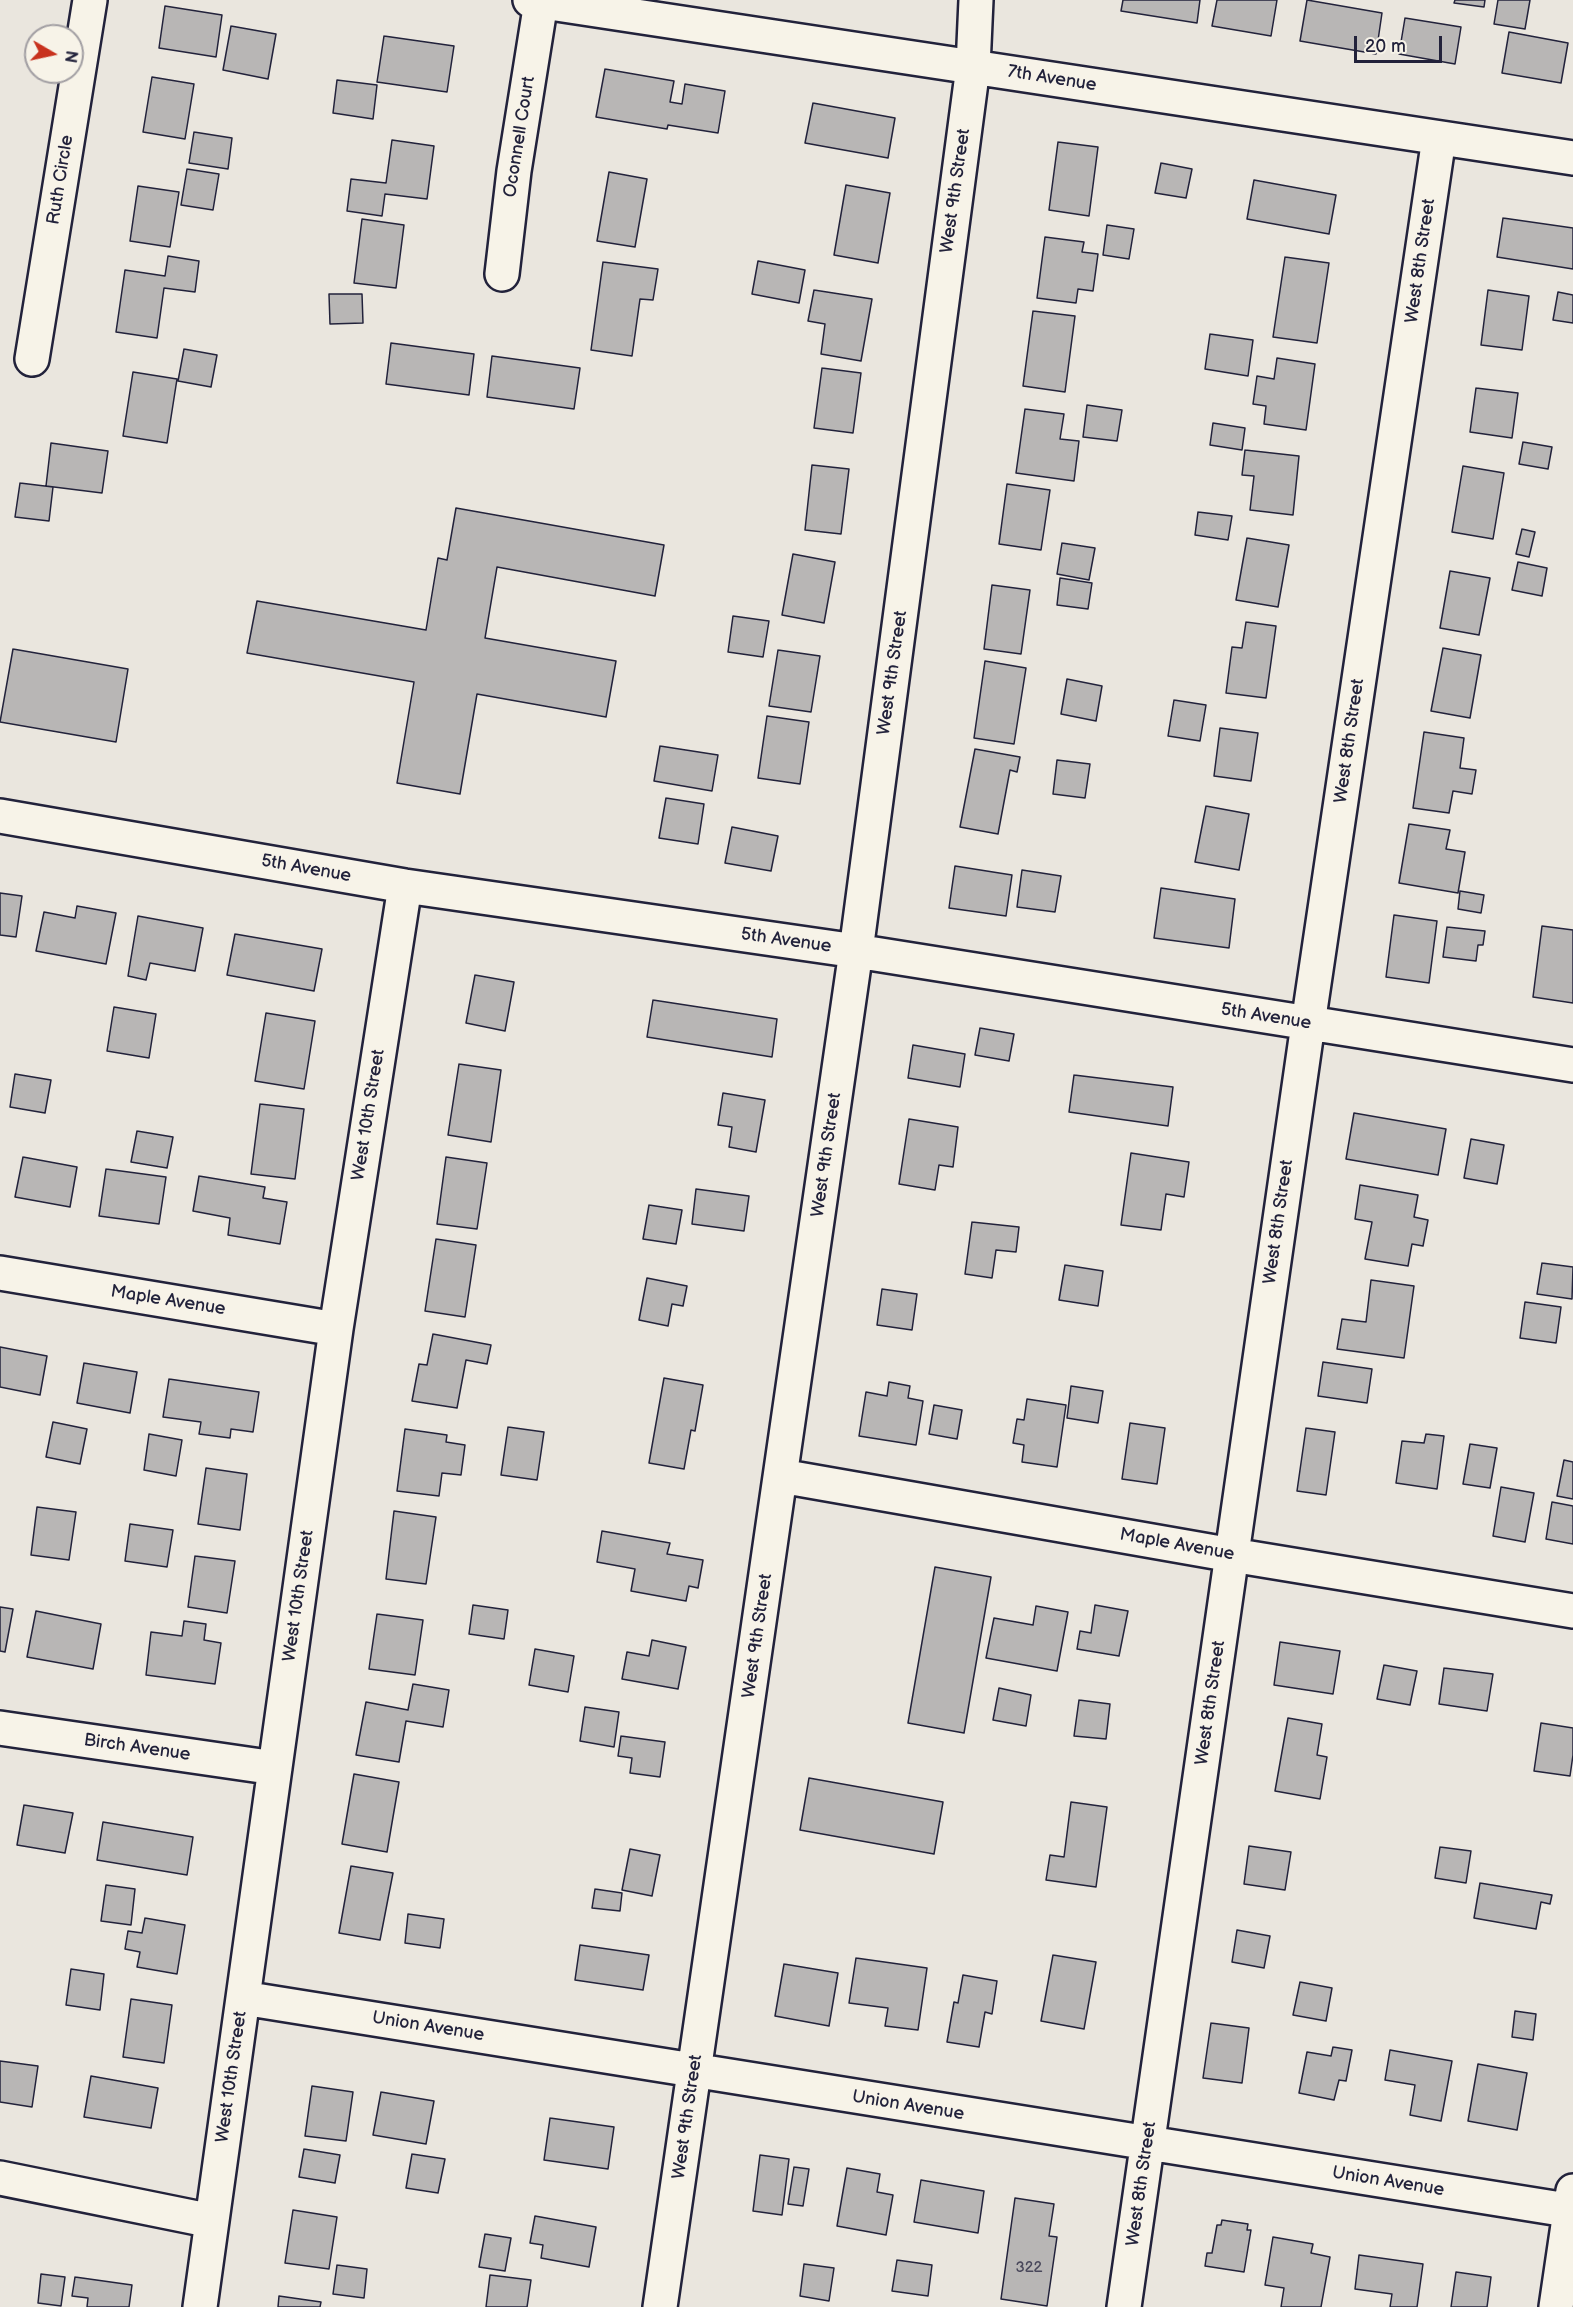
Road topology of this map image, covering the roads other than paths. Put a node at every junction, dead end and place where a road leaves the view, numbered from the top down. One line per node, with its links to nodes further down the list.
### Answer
1 (90, 0): 8 (street, Ruth Circle)
2 (976, 0): 4 (street, West 9th Street)
3 (535, 1): 4 (street, 7th Avenue); 7 (street, Oconnell Court)
4 (973, 68): 5 (street, 7th Avenue); 11 (street, West 9th Street)
5 (1439, 138): 6 (street, 7th Avenue); 12 (street, West 8th Street)
6 (1573, 159)
7 (502, 273)
8 (32, 359)
9 (0, 816): 10 (street, 5th Avenue)
10 (405, 886): 11 (street, 5th Avenue); 15 (street, West 10th Street)
11 (856, 951): 12 (street, 5th Avenue); 16 (street, West 9th Street)
12 (1308, 1024): 13 (street, 5th Avenue); 17 (street, West 8th Street)
13 (1573, 1065)
14 (0, 1272): 15 (street, Maple Avenue)
15 (336, 1329): 20 (street, West 10th Street)
16 (781, 1476): 17 (street, Maple Avenue); 22 (street, West 9th Street)
17 (1232, 1555): 18 (street, Maple Avenue); 23 (street, West 8th Street)
18 (1573, 1611)
19 (0, 1728): 20 (street, Birch Avenue)
20 (275, 1768): 21 (street, West 10th Street)
21 (243, 1998): 22 (street, Union Avenue); 26 (street, West 10th Street)
22 (694, 2072): 23 (street, Union Avenue); 28 (street, West 9th Street)
23 (1148, 2144): 25 (street, Union Avenue); 29 (street, West 8th Street)
24 (0, 2178): 26 (street)
25 (1572, 2204): 30 (street)
26 (212, 2221): 27 (street, West 10th Street)
27 (200, 2307)
28 (660, 2307)
29 (1124, 2307)
30 (1556, 2307)

